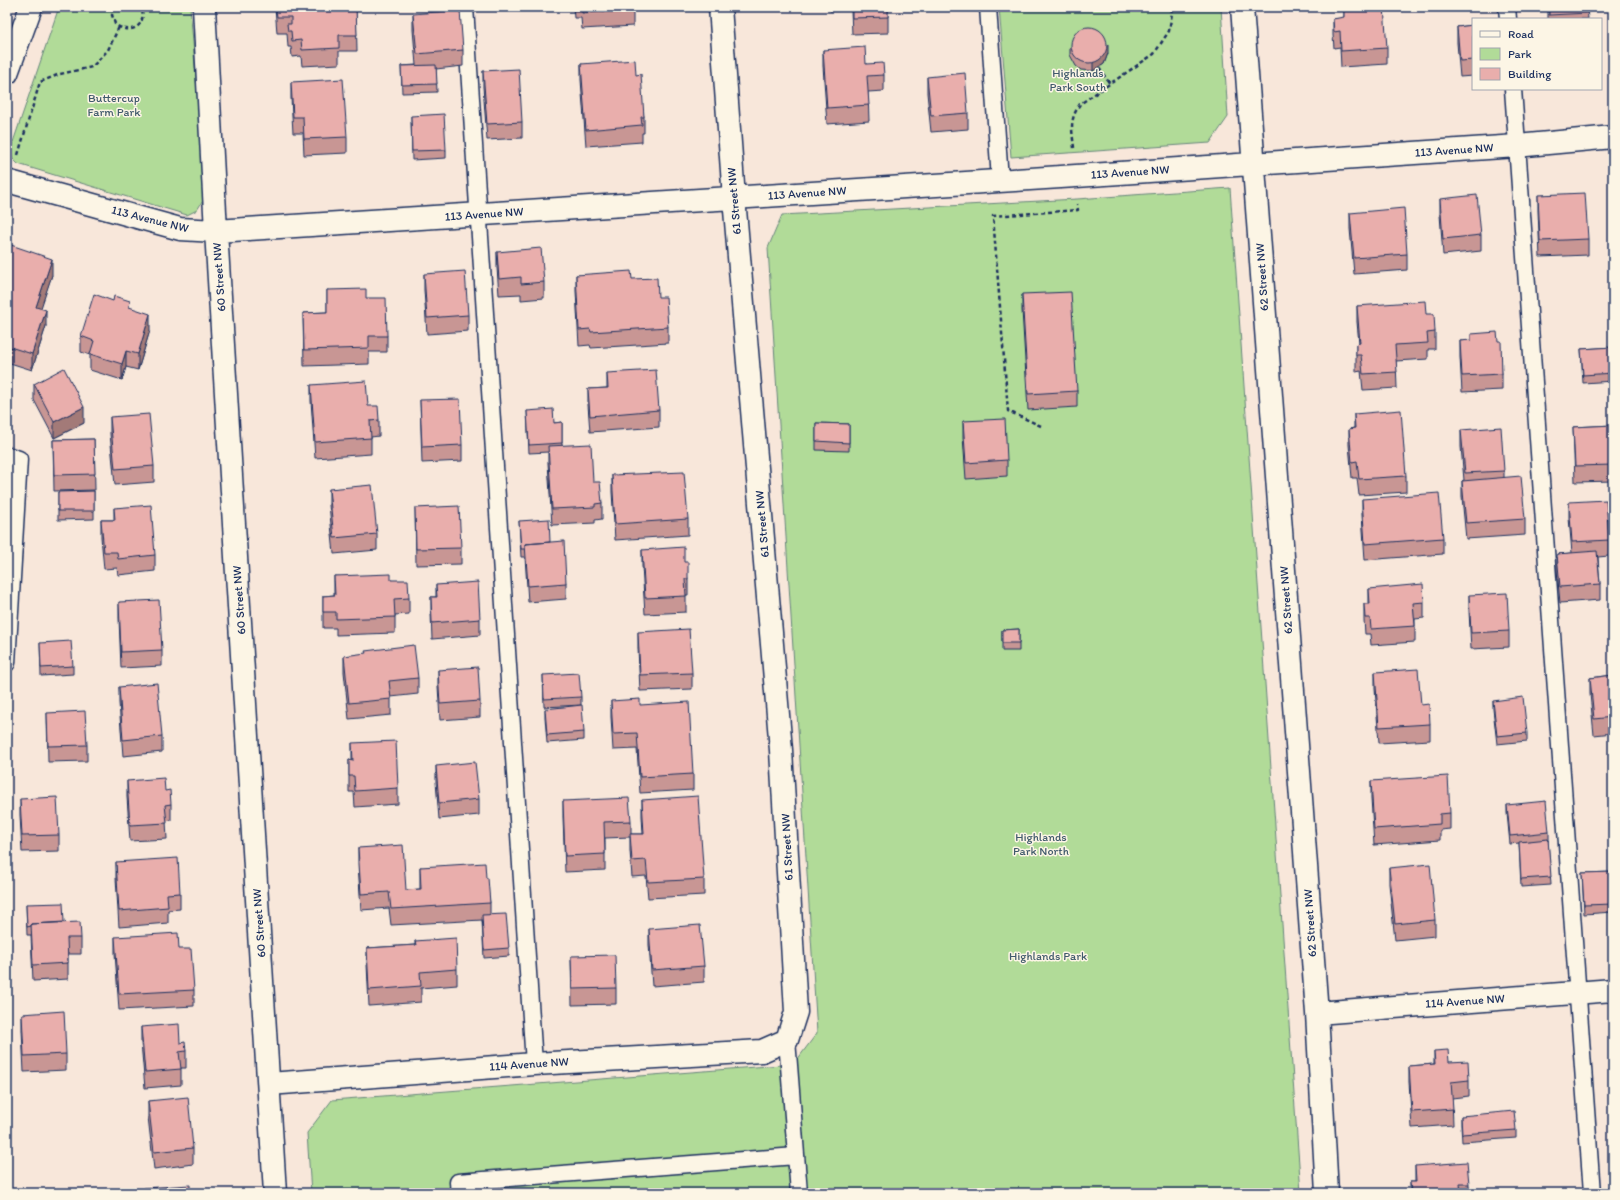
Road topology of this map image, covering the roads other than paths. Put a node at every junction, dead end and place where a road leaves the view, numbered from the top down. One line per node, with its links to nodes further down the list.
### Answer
1 (31, 7): 9 (street)
2 (204, 7): 18 (street, 60 Street NW)
3 (465, 7): 17 (lane)
4 (720, 7): 16 (street, 61 Street NW)
5 (988, 7): 15 (lane)
6 (1242, 7): 13 (street, 62 Street NW)
7 (1507, 7): 8 (lane)
8 (1508, 18)
9 (7, 73)
10 (1513, 90): 12 (lane)
11 (1613, 137): 12 (street, 113 Avenue NW)
12 (1517, 146): 13 (street, 113 Avenue NW); 22 (lane)
13 (1254, 163): 15 (street, 113 Avenue NW); 23 (street, 62 Street NW)
14 (12, 171): 18 (street, 113 Avenue NW)
15 (1000, 180): 16 (street, 113 Avenue NW)
16 (734, 198): 17 (street, 113 Avenue NW); 24 (street, 61 Street NW)
17 (480, 214): 18 (street, 113 Avenue NW); 25 (lane)
18 (216, 231): 26 (street, 60 Street NW)
19 (7, 455): 20 (lane)
20 (7, 663)
21 (1613, 990): 22 (street, 114 Avenue NW)
22 (1576, 993): 23 (street, 114 Avenue NW); 32 (lane)
23 (1317, 1013): 31 (street, 62 Street NW)
24 (787, 1040): 25 (street, 114 Avenue NW); 27 (lane)
25 (534, 1064): 26 (street, 114 Avenue NW)
26 (269, 1084): 28 (street, 60 Street NW)
27 (796, 1156): 29 (lane); 30 (lane)
28 (275, 1193)
29 (459, 1193)
30 (799, 1193)
31 (1328, 1193)
32 (1592, 1193)

